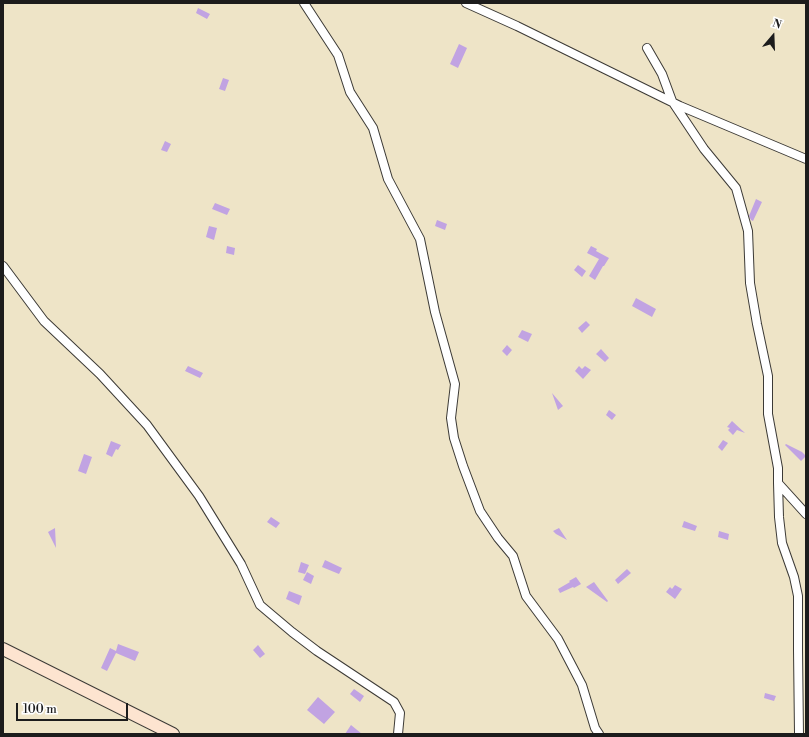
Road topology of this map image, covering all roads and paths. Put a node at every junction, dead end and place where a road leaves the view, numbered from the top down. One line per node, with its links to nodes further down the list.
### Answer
1 (304, 3): 12 (street)
2 (466, 3): 4 (street)
3 (647, 48): 4 (street)
4 (672, 101): 5 (street); 7 (street)
5 (806, 159)
6 (3, 266): 11 (street)
7 (778, 483): 8 (street); 13 (street)
8 (806, 514)
9 (3, 649): 10 (street)
10 (173, 734)
11 (398, 734)
12 (599, 734)
13 (799, 734)

